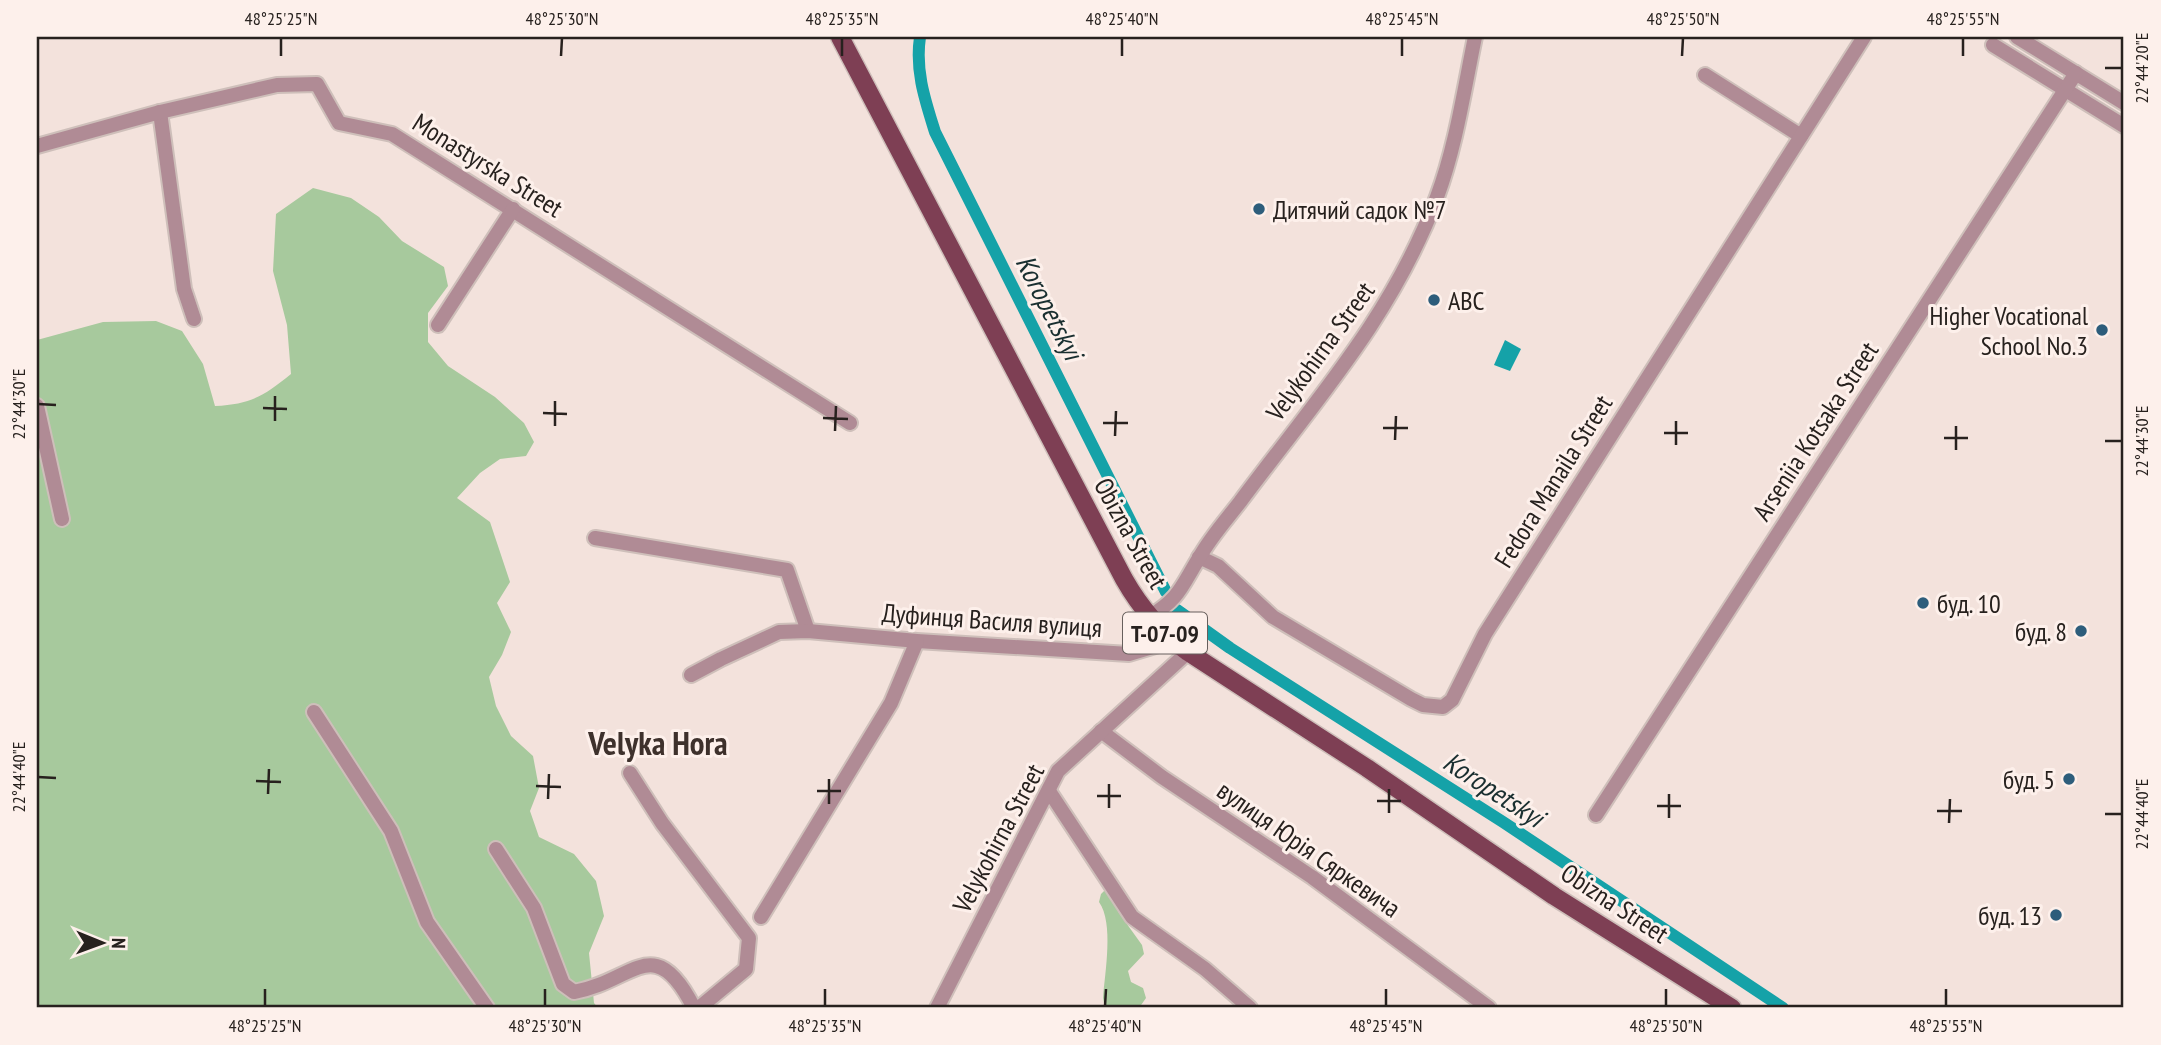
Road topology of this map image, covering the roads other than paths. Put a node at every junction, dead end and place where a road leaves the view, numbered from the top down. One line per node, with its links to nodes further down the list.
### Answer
1 (840, 37): 22 (main road, Obizna Street / Т-07-09)
2 (1475, 37): 21 (street, Velykohirna Street)
3 (1864, 37): 12 (street, Fedora Manaila Street)
4 (2017, 37): 6 (street)
5 (1993, 45): 8 (street)
6 (2076, 73): 8 (street, Arseniia Kotsaka Street); 9 (street)
7 (1705, 75): 12 (street)
8 (2066, 90): 11 (street); 32 (street, Arseniia Kotsaka Street)
9 (2124, 103)
10 (160, 112): 13 (street, Monastyrska Street); 14 (street, Monastyrska Street); 15 (street)
11 (2124, 126)
12 (1801, 136): 21 (street, Fedora Manaila Street)
13 (37, 146)
14 (513, 209): 16 (street); 18 (street, Monastyrska Street)
15 (194, 319)
16 (438, 325)
17 (37, 406): 19 (street)
18 (850, 423)
19 (62, 519)
20 (595, 538): 23 (street)
21 (1199, 556): 22 (street, Velykohirna Street)
22 (1149, 617): 24 (main road, Obizna Street / Т-07-09)
23 (808, 631): 25 (street, Дуфинця Василя вулиця); 27 (street, Дуфинця Василя вулиця)
24 (1169, 637): 25 (street, Дуфинця Василя вулиця); 26 (main road, Obizna Street / Т-07-09)
25 (917, 641): 34 (street)
26 (1188, 652): 29 (street, Velykohirna Street); 41 (main road, Obizna Street / Т-07-09)
27 (691, 675)
28 (314, 712): 35 (street)
29 (1101, 731): 31 (street, Velykohirna Street); 40 (street, вулиця Юрія Сяркевича)
30 (629, 773): 37 (street)
31 (1049, 790): 38 (street, Velykohirna Street); 39 (street)
32 (1596, 815)
33 (496, 849): 36 (street)
34 (761, 917)
35 (487, 1008)
36 (694, 1008)
37 (699, 1008)
38 (937, 1008)
39 (1250, 1008)
40 (1489, 1008)
41 (1732, 1008)

